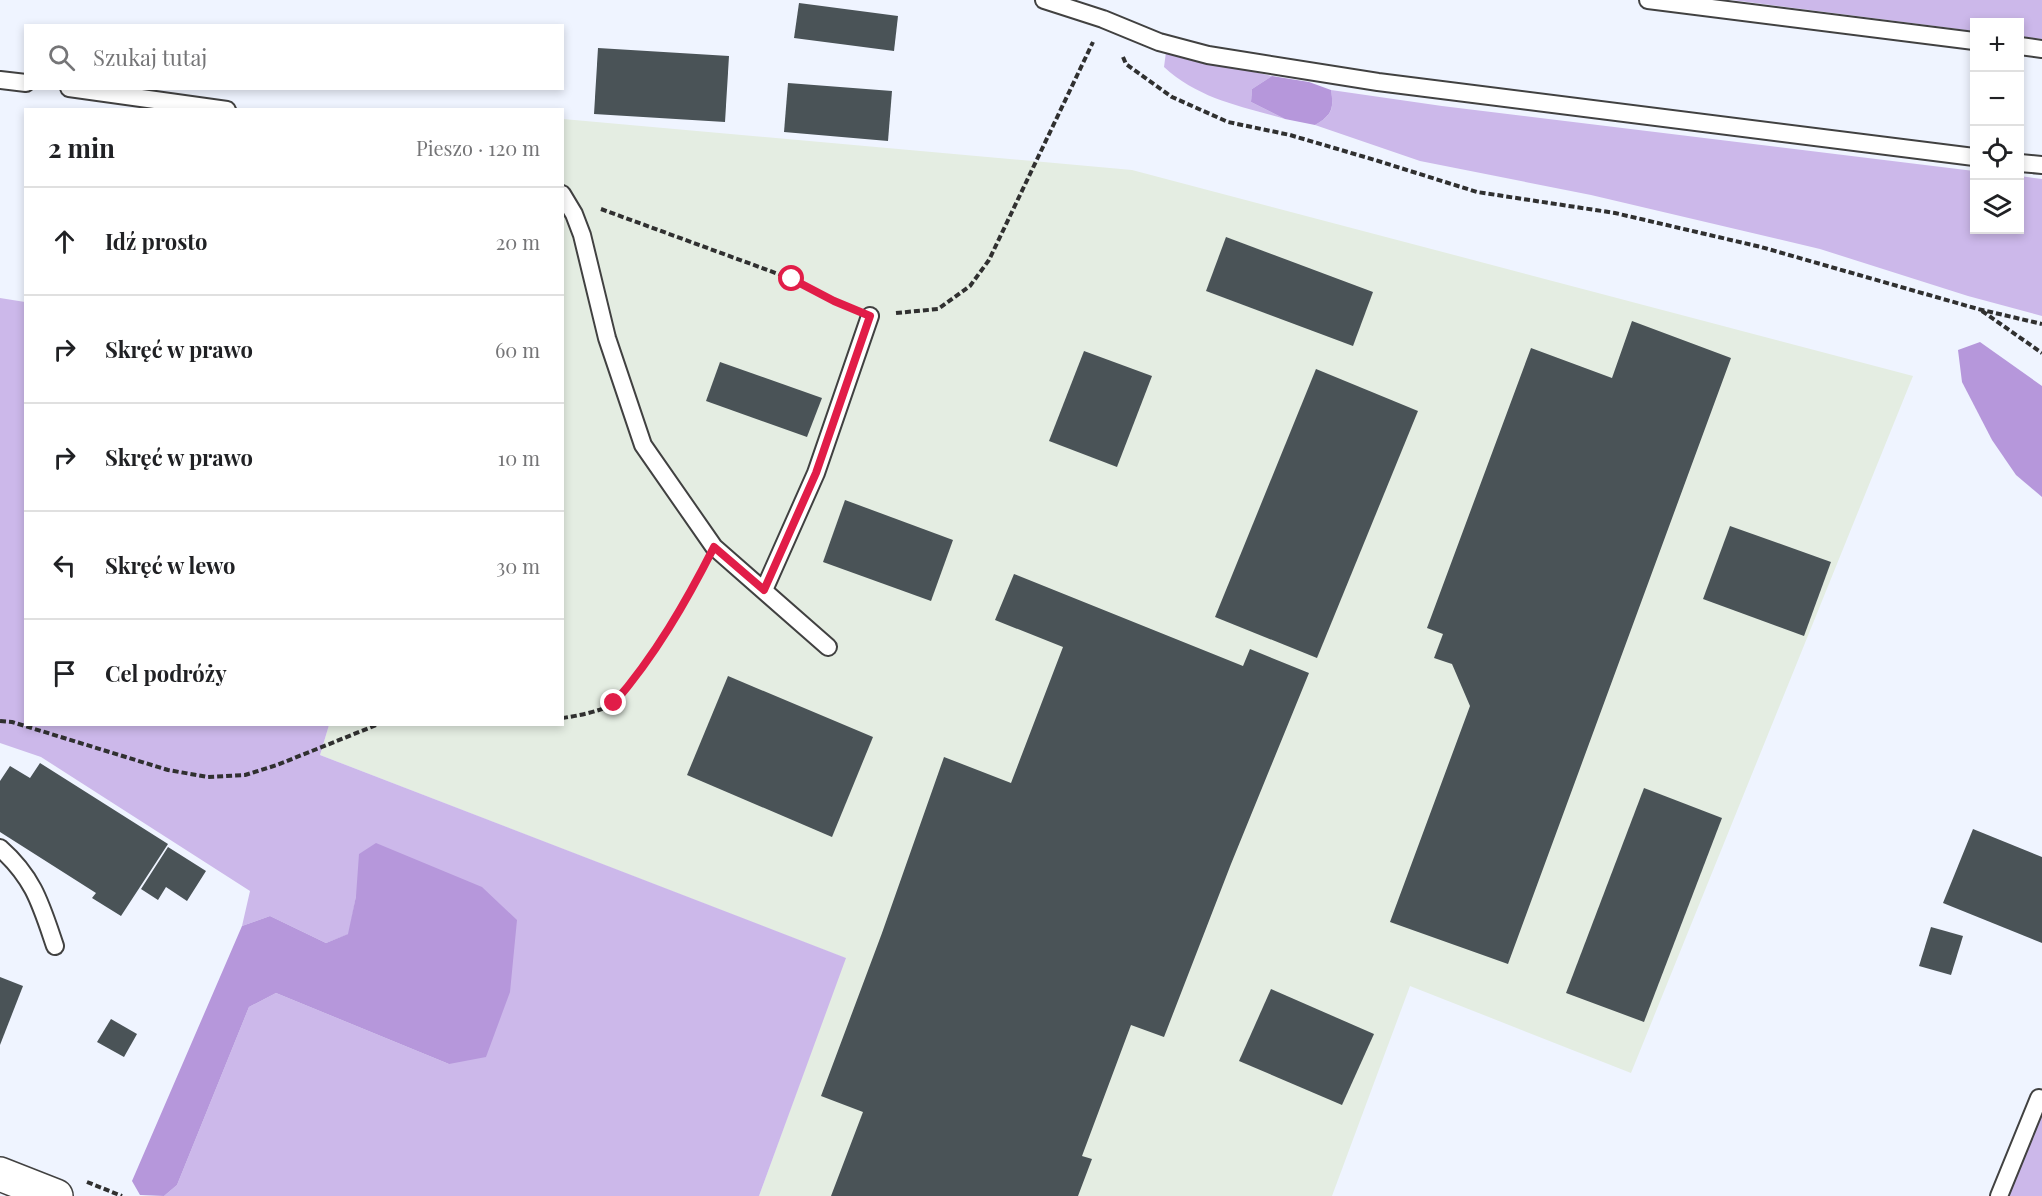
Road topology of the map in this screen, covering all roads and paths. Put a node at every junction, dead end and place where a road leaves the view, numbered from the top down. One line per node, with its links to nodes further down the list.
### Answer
1 (1044, 0): 3 (lane)
2 (1648, 0): 4 (lane)
3 (1103, 19): 11 (lane); 16 (path); 17 (path)
4 (1970, 40)
5 (2024, 47): 6 (lane)
6 (2042, 49)
7 (0, 80): 8 (lane)
8 (24, 83)
9 (83, 90): 10 (lane)
10 (213, 108)
11 (1970, 156)
12 (2024, 163): 13 (lane)
13 (2042, 165)
14 (564, 194): 17 (path)
15 (564, 196): 20 (lane)
16 (1978, 309): 18 (path); 19 (path)
17 (870, 316): 21 (lane)
18 (2042, 324)
19 (2042, 353)
20 (714, 547): 21 (lane); 23 (path)
21 (764, 590): 22 (lane)
22 (828, 647)
23 (564, 718)
24 (0, 721): 25 (path)
25 (24, 726)
26 (25, 726): 27 (path)
27 (374, 726)
28 (0, 849): 29 (lane)
29 (55, 946)
30 (2039, 1098): 33 (lane)
31 (0, 1174): 32 (street)
32 (56, 1196)
33 (1999, 1196)

